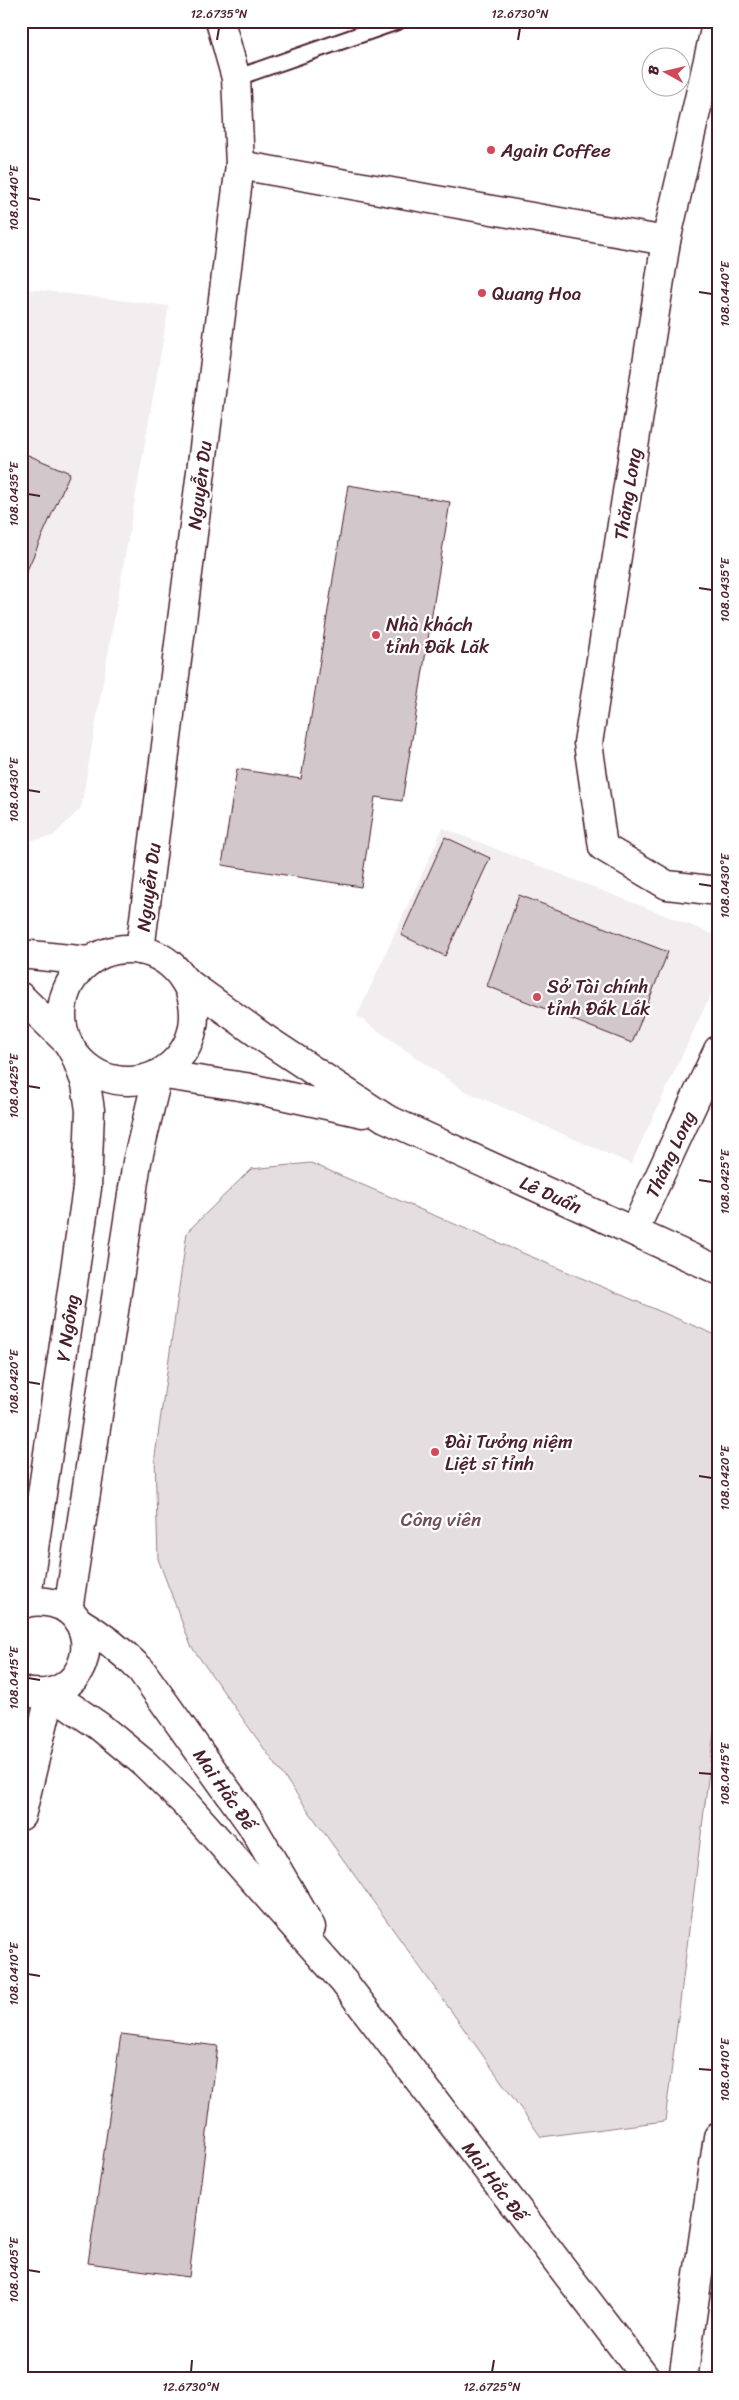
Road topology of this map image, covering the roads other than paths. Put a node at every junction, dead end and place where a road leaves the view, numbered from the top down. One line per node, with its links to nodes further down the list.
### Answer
1 (220, 21): 4 (street, Nguyễn Du)
2 (399, 21): 4 (lane)
3 (717, 21): 5 (street, Thăng Long)
4 (236, 78): 6 (street, Nguyễn Du)
5 (711, 79): 7 (street, Thăng Long)
6 (240, 164): 7 (street); 9 (street, Nguyễn Du)
7 (666, 242): 8 (street, Thăng Long)
8 (718, 891)
9 (140, 950): 11 (street); 12 (street)
10 (21, 954): 11 (street)
11 (89, 961): 14 (street)
12 (184, 980): 16 (street); 17 (street, Lê Duẩn)
13 (21, 997): 14 (street)
14 (70, 1047): 16 (street); 20 (street, Y Ngông)
15 (718, 1050): 18 (street, Thăng Long)
16 (158, 1074): 17 (street, Lê Duẩn); 21 (street)
17 (385, 1118): 18 (street, Lê Duẩn)
18 (634, 1231): 19 (street, Lê Duẩn)
19 (718, 1270)
20 (65, 1338): 21 (street); 22 (street, Y Ngông)
21 (109, 1344): 23 (street)
22 (23, 1604): 23 (street, Mai Hắc Đế)
23 (73, 1616): 25 (street); 27 (street, Mai Hắc Đế)
24 (21, 1691): 25 (street)
25 (52, 1693): 26 (street); 27 (street, Mai Hắc Đế)
26 (21, 1816)
27 (344, 1982): 29 (street, Mai Hắc Đế)
28 (718, 2137): 30 (street)
29 (646, 2379)
30 (683, 2379)

